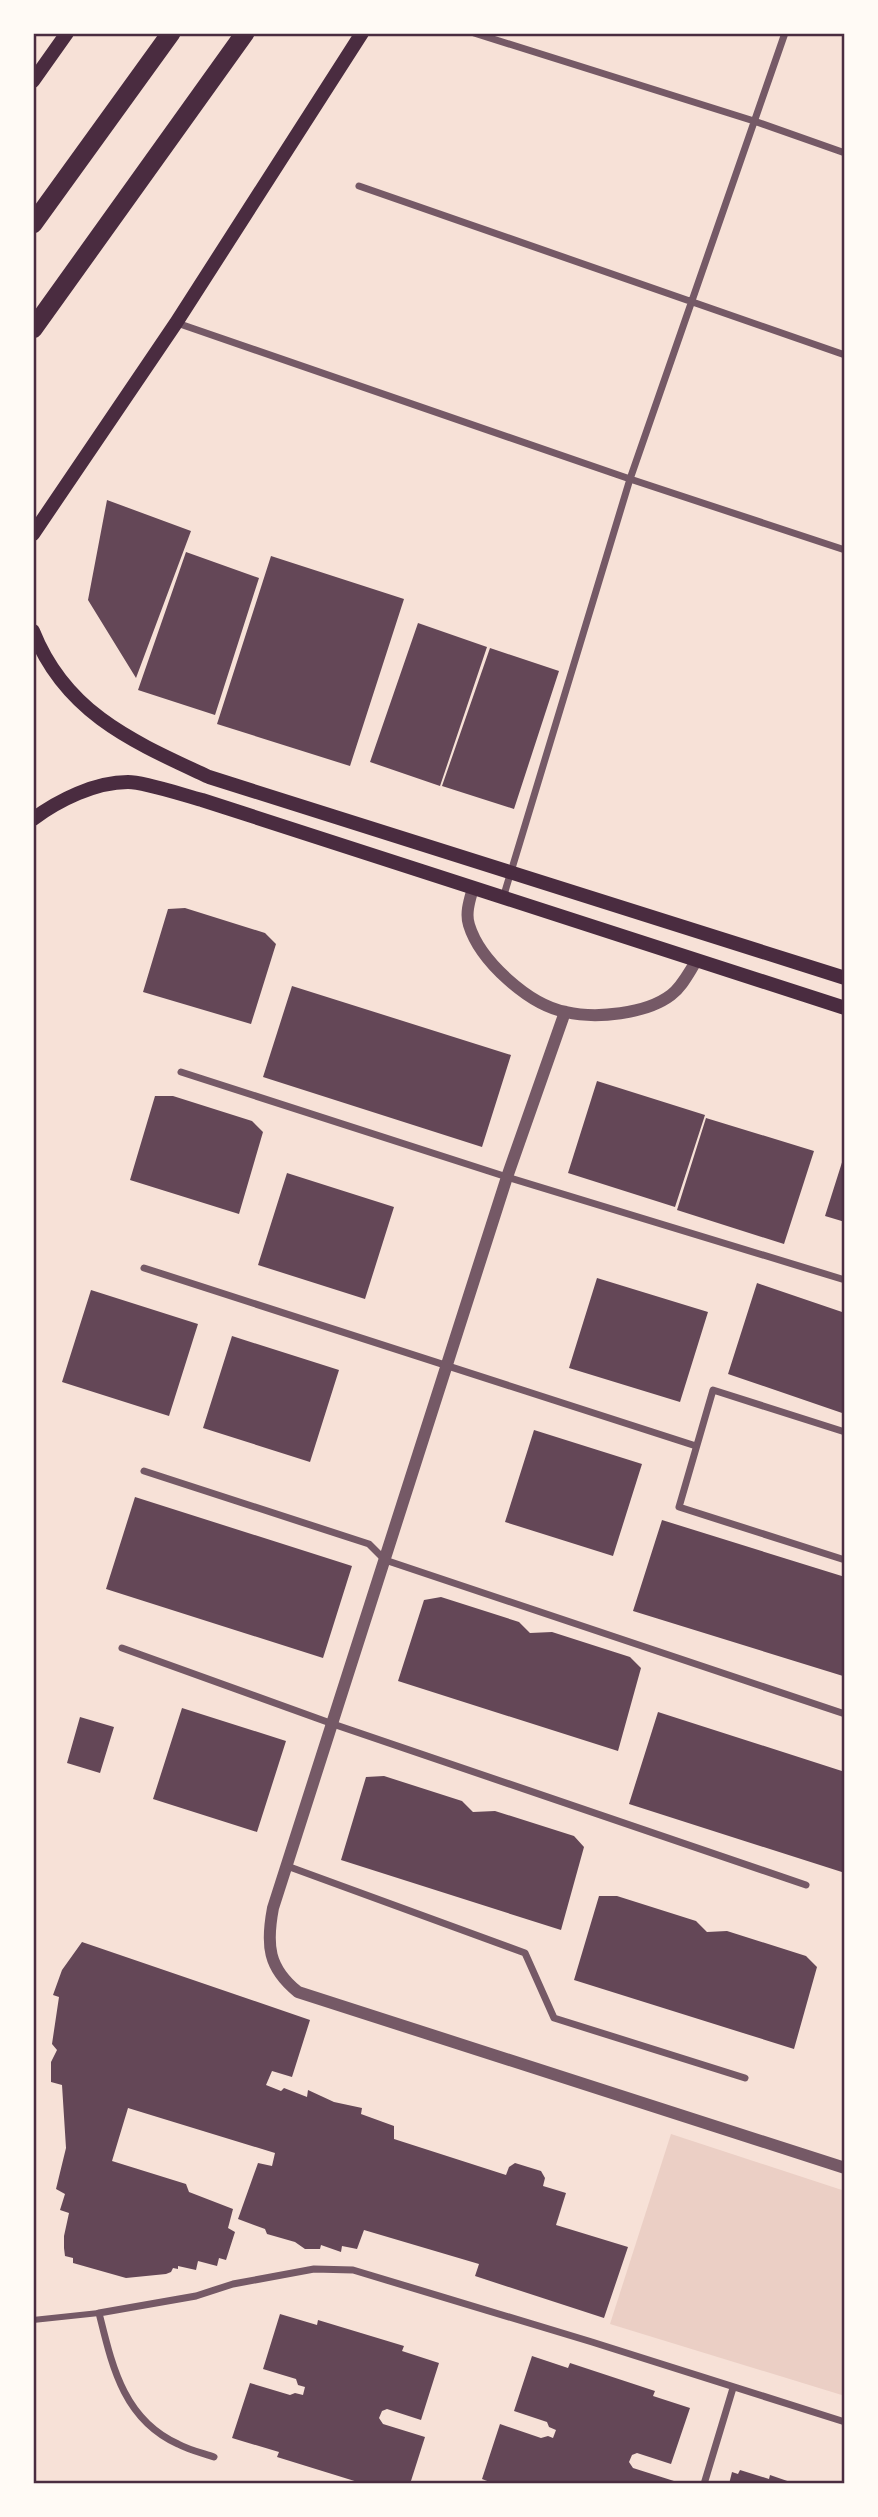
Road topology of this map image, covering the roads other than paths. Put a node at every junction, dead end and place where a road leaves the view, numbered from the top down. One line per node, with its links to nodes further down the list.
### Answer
1 (66, 33): 7 (main road)
2 (171, 33): 11 (highway)
3 (245, 33): 14 (highway)
4 (362, 33): 13 (main road)
5 (474, 33): 8 (street)
6 (785, 33): 8 (street)
7 (33, 81)
8 (754, 121): 9 (street); 12 (street)
9 (845, 153)
10 (359, 186): 12 (street)
11 (33, 224)
12 (692, 300): 15 (street); 16 (street)
13 (176, 323): 16 (street); 17 (main road)
14 (33, 329)
15 (845, 355)
16 (629, 480): 18 (street); 21 (street)
17 (33, 534)
18 (845, 550)
19 (33, 631): 21 (main road)
20 (33, 819): 22 (main road)
21 (510, 872): 23 (street); 25 (main road)
22 (473, 888): 23 (main road); 27 (street)
23 (503, 898): 24 (main road)
24 (696, 960): 26 (main road); 27 (street)
25 (845, 978)
26 (845, 1009)
27 (565, 1012): 29 (street)
28 (181, 1072): 29 (street)
29 (507, 1177): 31 (street); 32 (street)
30 (144, 1268): 32 (street)
31 (845, 1280)
32 (447, 1366): 34 (street); 37 (street)
33 (845, 1432): 34 (street)
34 (696, 1446): 36 (street)
35 (144, 1471): 37 (street)
36 (845, 1559)
37 (385, 1560): 39 (street); 40 (street)
38 (122, 1648): 40 (street)
39 (845, 1714)
40 (333, 1724): 41 (street); 42 (street)
41 (287, 1866): 43 (street); 44 (street)
42 (806, 1885)
43 (745, 2078)
44 (845, 2168)
45 (99, 2312): 46 (street); 47 (street); 49 (street)
46 (33, 2320)
47 (733, 2388): 48 (street); 50 (street)
48 (845, 2422)
49 (214, 2457)
50 (704, 2484)

